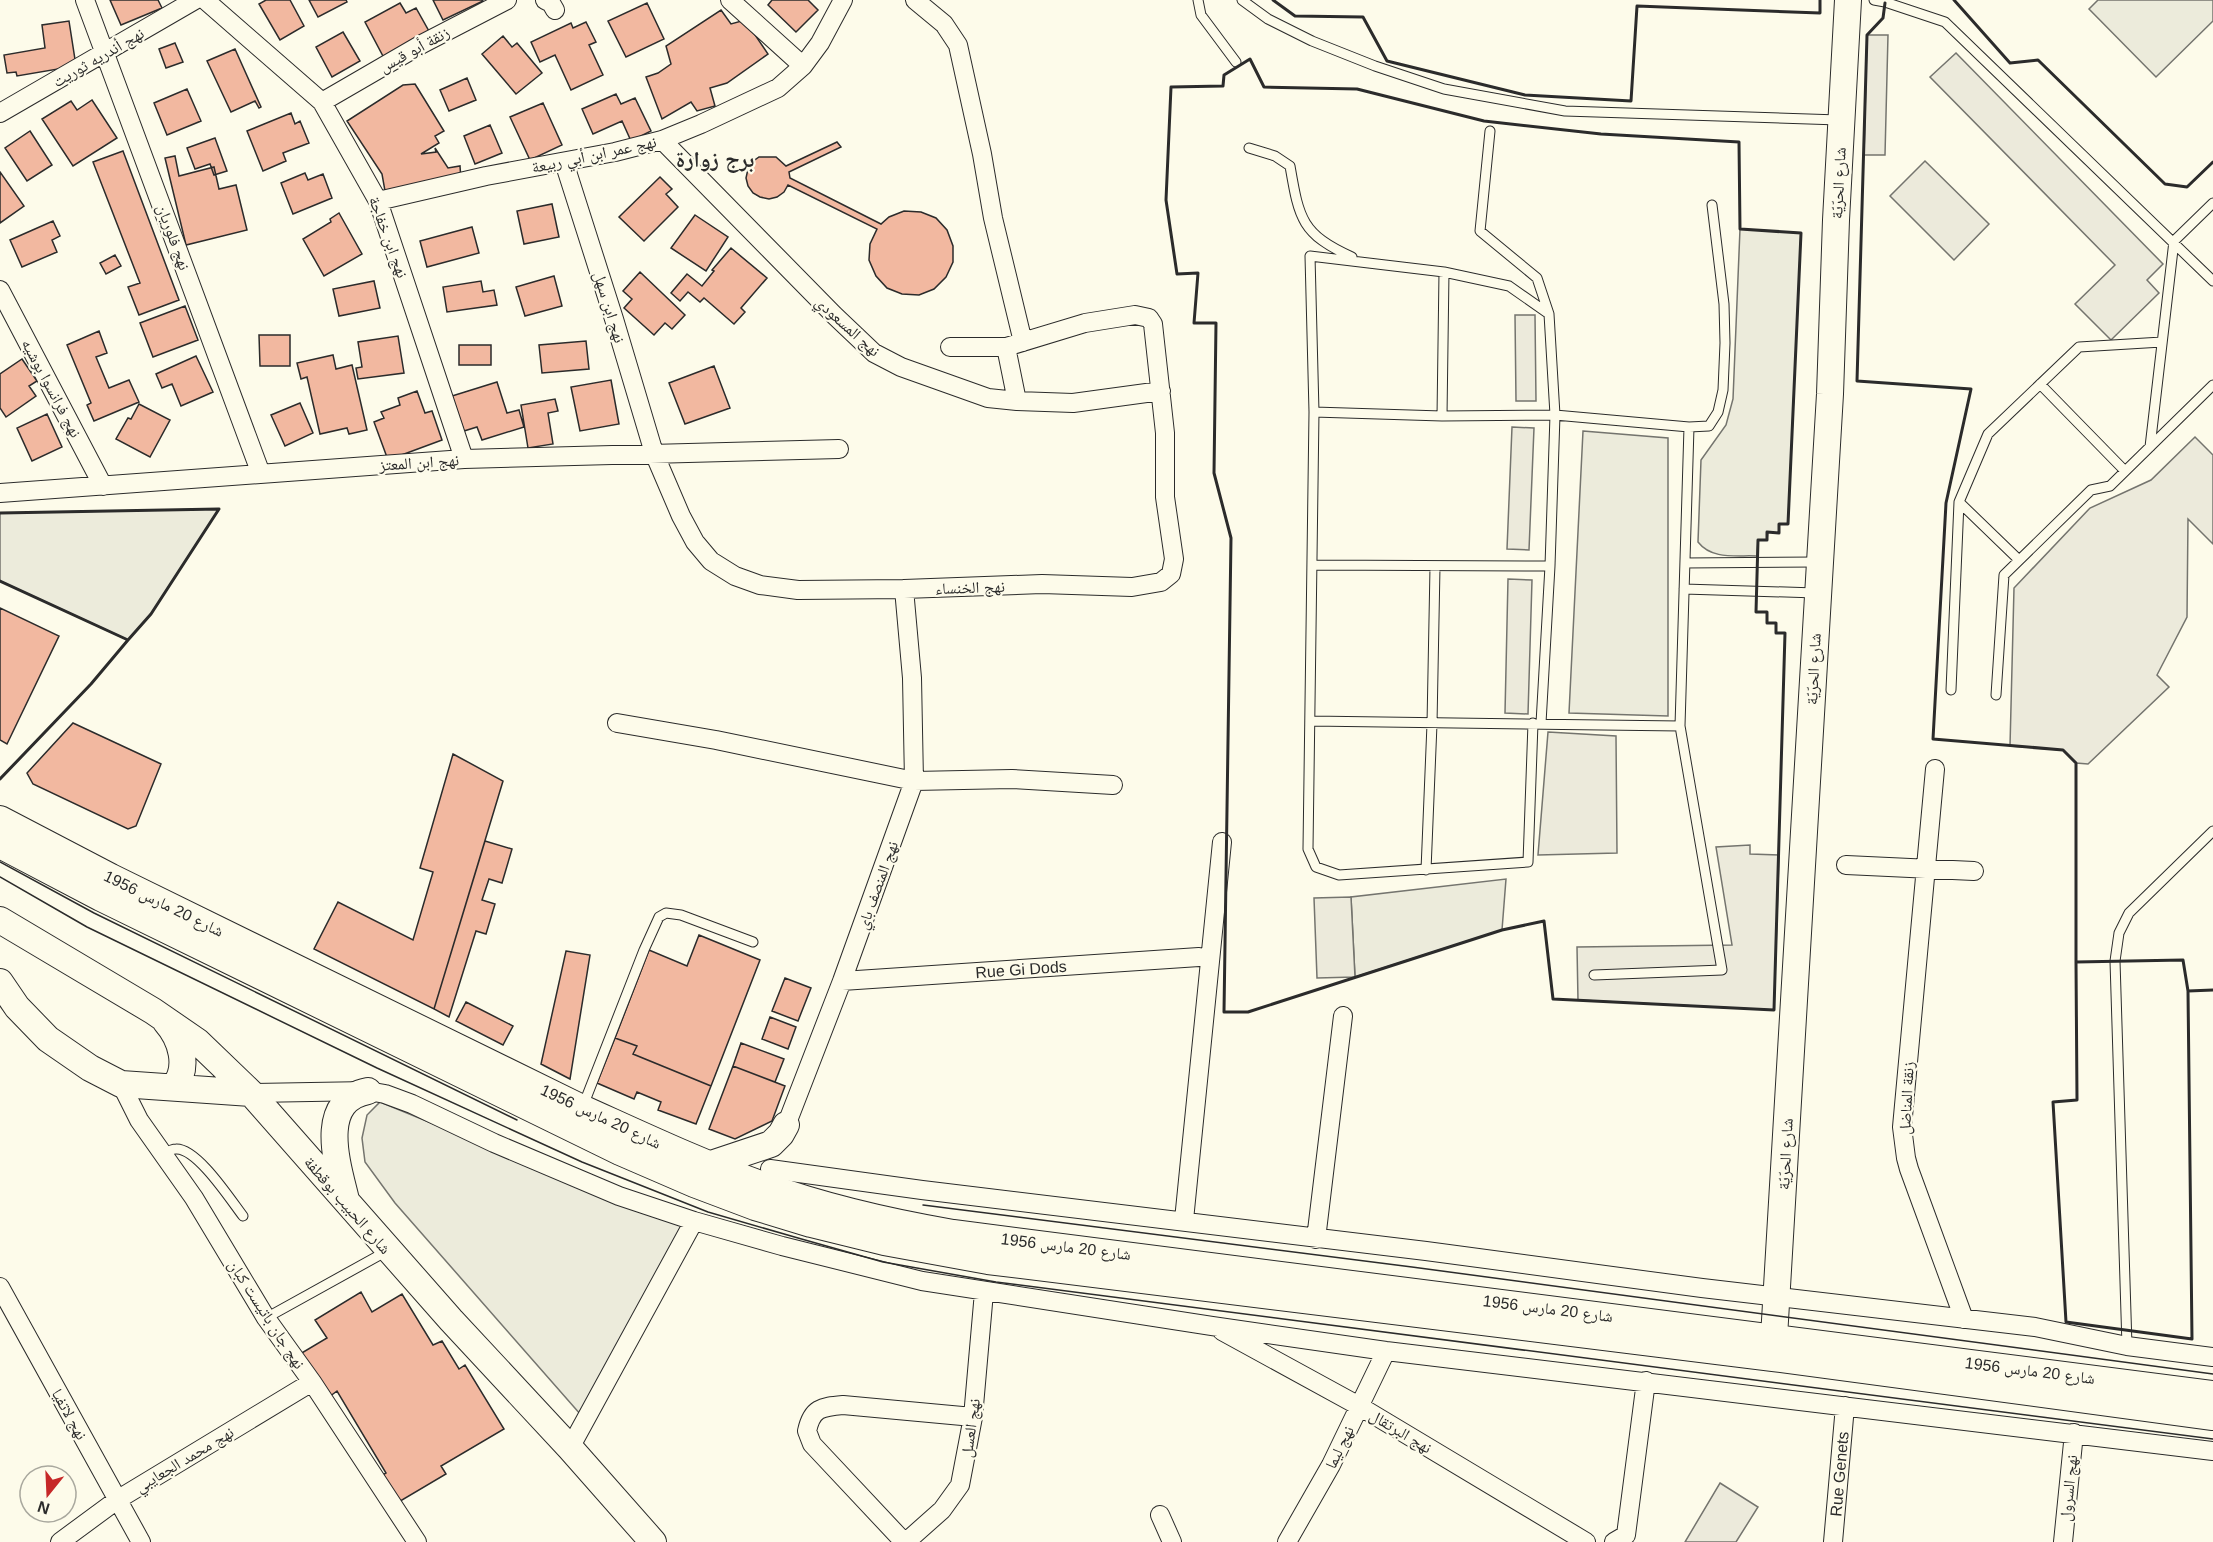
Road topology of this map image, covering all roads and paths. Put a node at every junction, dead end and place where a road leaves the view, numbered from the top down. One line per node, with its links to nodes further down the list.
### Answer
1 (85, 0): 12 (street, نهج فلوريان)
2 (195, 0): 12 (street, نهج أندريه ثوريت)
3 (205, 0): 15 (street, نهج ابن خفاجة)
4 (507, 0): 15 (street, زنقة أبو قيس)
5 (730, 0): 14 (street)
6 (843, 0): 14 (street, نهج عمر ابن أبي ربيعة)
7 (915, 0): 31 (street)
8 (1198, 0): 13 (lane)
9 (1242, 0): 17 (lane)
10 (1848, 0): 17 (main road, شارع الحرّيّة)
11 (1874, 0): 25 (lane)
12 (106, 52): 16 (street, نهج أندريه ثوريت); 48 (street, نهج فلوريان)
13 (1236, 62)
14 (803, 66): 19 (street, نهج عمر ابن أبي ربيعة)
15 (322, 102): 22 (street, نهج ابن خفاجة)
16 (0, 113)
17 (1841, 120): 53 (main road, شارع الحرّيّة)
18 (1490, 131): 30 (lane)
19 (662, 140): 21 (street, نهج عمر ابن أبي ربيعة); 38 (street, نهج المسعودي)
20 (1250, 148): 26 (lane)
21 (564, 162): 22 (street, نهج عمر ابن أبي ربيعة); 45 (street, نهج ابن سهل)
22 (378, 201): 46 (street, نهج ابن خفاجة)
23 (2213, 203): 25 (lane)
24 (1712, 205): 42 (lane)
25 (2174, 241): 28 (lane); 32 (lane)
26 (1362, 262): 27 (lane); 39 (lane)
27 (1444, 272): 30 (lane); 41 (lane)
28 (2213, 281)
29 (0, 290): 49 (street, نهج فرانسوا بوشيه)
30 (1549, 314): 40 (lane)
31 (1023, 342): 34 (street, نهج الخنساء); 37 (street, نهج الخنساء)
32 (2162, 342): 35 (lane); 43 (lane)
33 (950, 347): 34 (street, نهج الخنساء)
34 (1005, 347): 38 (street)
35 (2040, 384): 47 (lane); 51 (lane)
36 (2213, 385): 43 (lane)
37 (1161, 391): 38 (street, نهج المسعودي); 58 (street, نهج الخنساء)
38 (1017, 401)
39 (1314, 412): 41 (lane); 55 (lane)
40 (1555, 415): 41 (lane); 42 (lane); 56 (lane)
41 (1442, 416)
42 (1689, 427): 54 (lane)
43 (2150, 447): 47 (lane)
44 (839, 449): 45 (street, نهج ابن المعتز)
45 (654, 453): 46 (street, نهج ابن المعتز); 58 (street, نهج الخنساء)
46 (464, 459): 48 (street, نهج ابن المعتز)
47 (2125, 471): 52 (lane)
48 (261, 474): 49 (street, نهج ابن المعتز)
49 (103, 486): 50 (street, نهج ابن المعتز)
50 (0, 493)
51 (1959, 502): 52 (lane); 61 (lane)
52 (2019, 561): 62 (lane)
53 (1820, 562): 54 (lane); 60 (main road, شارع الحرّيّة)
54 (1685, 563): 59 (lane)
55 (1312, 565): 57 (lane); 63 (lane)
56 (1550, 566): 57 (lane); 65 (lane)
57 (1435, 567): 66 (lane)
58 (904, 589): 69 (street, نهج المنصف باي)
59 (1684, 589): 60 (lane); 67 (lane)
60 (1818, 593): 106 (main road, شارع الحرّيّة)
61 (1951, 690)
62 (1996, 695)
63 (1311, 721): 66 (lane); 77 (lane)
64 (617, 723): 69 (street)
65 (1537, 723): 66 (lane); 67 (lane); 77 (lane)
66 (1432, 724): 77 (lane)
67 (1680, 726): 82 (lane)
68 (1935, 769): 76 (street, زنقة المناضل)
69 (914, 781): 70 (street); 83 (street, نهج المنصف باي)
70 (1113, 785)
71 (0, 819): 92 (main road, شارع 20 مارس 1956)
72 (2213, 831): 110 (lane)
73 (1222, 842): 99 (street)
74 (0, 845): 96 (main road, شارع 20 مارس 1956)
75 (1846, 865): 76 (street)
76 (1926, 868): 78 (street); 108 (street, زنقة المناضل)
77 (1426, 870)
78 (1974, 871)
79 (0, 920): 86 (main road, شارع الحبيب بوقطفة)
80 (753, 942): 92 (lane)
81 (1199, 957): 83 (street, Rue Gi Dods)
82 (1594, 975)
83 (842, 981): 93 (street, نهج المنصف باي)
84 (0, 982): 85 (main road)
85 (8, 1000): 88 (main road)
86 (153, 1011): 89 (main road); 91 (main road, شارع الحبيب بوقطفة)
87 (1343, 1016): 102 (street)
88 (121, 1084): 89 (main road); 94 (street, نهج جان باتيست كبان)
89 (177, 1087): 91 (main road); 101 (main road)
90 (368, 1091): 91 (street); 97 (main road); 100 (street)
91 (251, 1093): 97 (main road, شارع الحبيب بوقطفة)
92 (582, 1108): 95 (main road, شارع 20 مارس 1956)
93 (786, 1125): 95 (main road); 96 (street, نهج المنصف باي)
94 (162, 1154): 98 (lane); 107 (street, نهج جان باتيست كبان)
95 (711, 1164): 96 (main road, شارع 20 مارس 1956)
96 (763, 1187): 99 (street, شارع 20 مارس 1956); 111 (main road, شارع 20 مارس 1956)
97 (346, 1203): 101 (main road, شارع الحبيب بوقطفة)
98 (243, 1215)
99 (1184, 1220): 102 (street, شارع 20 مارس 1956)
100 (694, 1221): 105 (street); 122 (street)
101 (364, 1223): 103 (main road, شارع الحبيب بوقطفة)
102 (1316, 1239): 106 (street, شارع 20 مارس 1956)
103 (388, 1250): 107 (lane); 122 (main road, شارع الحبيب بوقطفة)
104 (0, 1287): 124 (street, نهج لاتفيا)
105 (984, 1292): 109 (street); 120 (street, نهج العسل)
106 (1777, 1296): 108 (street, شارع 20 مارس 1956); 111 (main road, شارع الحرّيّة)
107 (266, 1318): 115 (street, نهج جان باتيست كبان)
108 (1964, 1319): 110 (street, شارع 20 مارس 1956)
109 (1212, 1326): 112 (street); 117 (street, نهج البرتقال)
110 (2127, 1346): 113 (street, شارع 20 مارس 1956)
111 (1774, 1348): 116 (main road, شارع 20 مارس 1956); 119 (main road, شارع 20 مارس 1956)
112 (1386, 1351): 114 (street); 117 (street, نهج ليما)
113 (2213, 1357)
114 (1646, 1380): 118 (street); 134 (street)
115 (312, 1383): 124 (street, نهج محمد الجعايبي); 128 (street, نهج جان باتيست كبان)
116 (2213, 1394)
117 (1359, 1406): 132 (street, نهج ليما); 133 (street, نهج البرتقال)
118 (1845, 1406): 121 (street); 135 (street, Rue Genets)
119 (2213, 1417)
120 (973, 1418): 130 (street, نهج العسل); 130 (street)
121 (2074, 1433): 123 (street); 136 (street, نهج السرول)
122 (570, 1448): 129 (main road, شارع الحبيب بوقطفة)
123 (2213, 1451)
124 (117, 1500): 126 (street, نهج محمد الجعايبي); 127 (street, نهج لاتفيا)
125 (1160, 1515): 131 (street)
126 (60, 1542)
127 (141, 1542)
128 (417, 1542)
129 (653, 1542)
130 (905, 1542)
131 (1172, 1542)
132 (1287, 1542)
133 (1586, 1542)
134 (1614, 1542)
135 (1833, 1542)
136 (2063, 1542)

